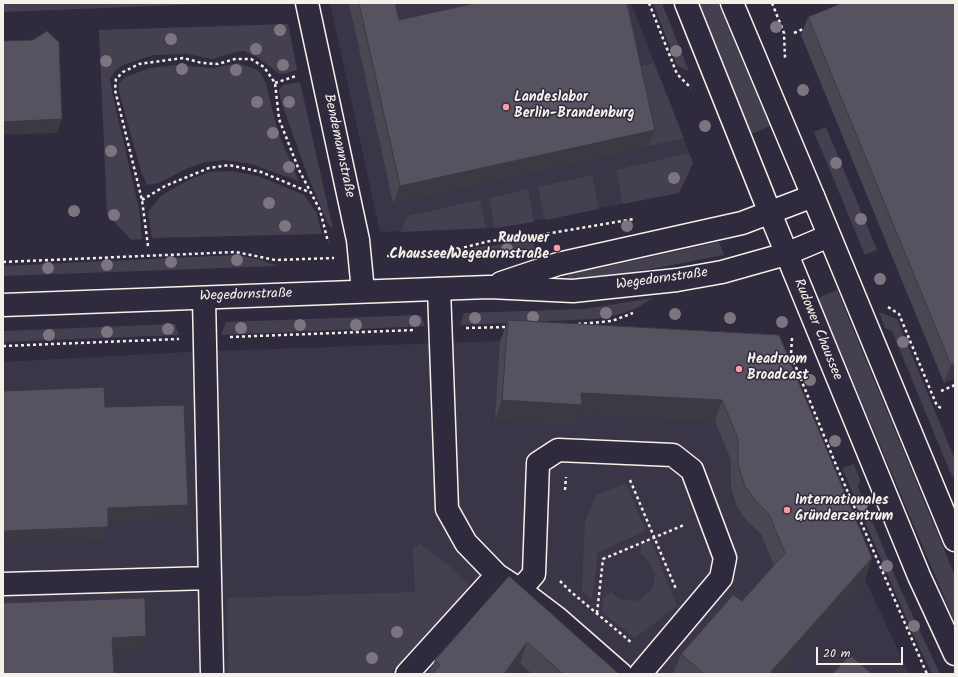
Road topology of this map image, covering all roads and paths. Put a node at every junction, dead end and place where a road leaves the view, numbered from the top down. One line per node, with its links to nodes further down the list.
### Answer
1 (307, 3): 22 (main road, Bendemannstraße)
2 (649, 3): 7 (path)
3 (686, 3): 11 (main road, Rudower Chaussee)
4 (732, 3): 9 (main road)
5 (808, 27): 6 (path)
6 (794, 33)
7 (693, 90)
8 (310, 192): 10 (path); 10 (path); 14 (path)
9 (813, 196): 11 (main road, Wegedornstraße); 13 (main road)
10 (142, 200): 15 (path)
11 (770, 213): 16 (main road, Rudower Chaussee); 20 (main road, Wegedornstraße)
12 (639, 219): 17 (path)
13 (829, 236): 16 (main road, Wegedornstraße); 41 (main road)
14 (328, 242)
15 (148, 246)
16 (786, 254): 20 (main road, Wegedornstraße); 49 (main road, Rudower Chaussee)
17 (409, 256)
18 (313, 259): 19 (path)
19 (3, 262)
20 (489, 287): 21 (main road, Wegedornstraße)
21 (439, 289): 22 (main road, Wegedornstraße); 29 (main road)
22 (363, 291): 23 (main road, Wegedornstraße)
23 (204, 298): 25 (main road, Wegedornstraße); 31 (main road)
24 (883, 304): 35 (path)
25 (3, 305)
26 (640, 310): 27 (path)
27 (574, 324)
28 (512, 327): 29 (path)
29 (441, 329): 31 (path); 43 (main road)
30 (792, 335): 54 (path)
31 (205, 338): 32 (path); 44 (main road)
32 (3, 346)
33 (955, 385): 34 (path)
34 (941, 391)
35 (941, 408)
36 (568, 450): 37 (main road); 38 (path); 46 (main road)
37 (625, 452): 40 (path); 47 (main road)
38 (565, 496)
39 (685, 525): 40 (path)
40 (654, 538): 47 (path); 48 (path)
41 (955, 540)
42 (560, 573): 48 (path)
43 (497, 574): 46 (main road); 52 (main road)
44 (210, 578): 45 (main road); 51 (main road)
45 (3, 584)
46 (520, 590): 53 (main road)
47 (692, 612): 50 (main road)
48 (597, 614): 50 (path)
49 (955, 654)
50 (646, 667)
51 (212, 674)
52 (407, 674)
53 (621, 674)
54 (927, 674)

